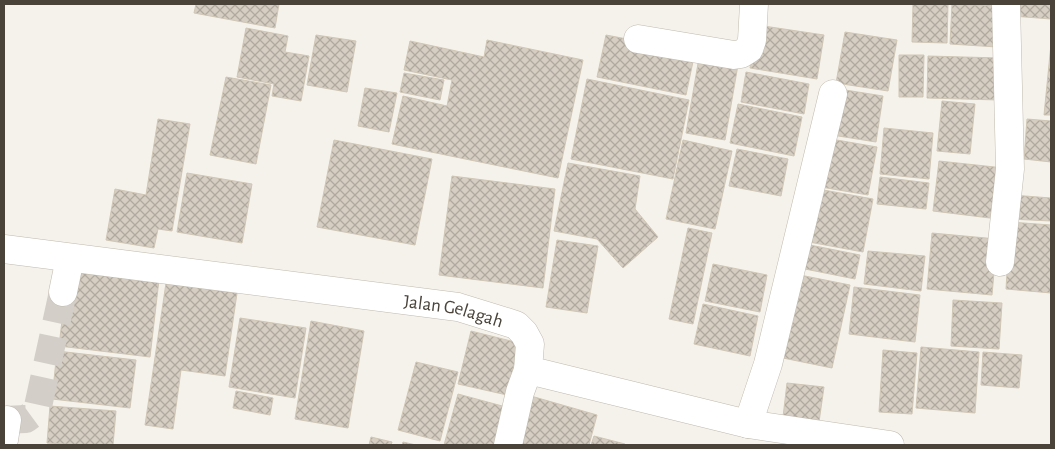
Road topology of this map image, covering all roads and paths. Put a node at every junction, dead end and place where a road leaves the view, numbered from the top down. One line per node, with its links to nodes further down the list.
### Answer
1 (754, 4): 3 (street)
2 (1006, 4): 7 (street)
3 (638, 39)
4 (833, 94): 10 (street)
5 (4, 249): 6 (street, Jalan Gelagah)
6 (70, 258): 8 (street); 9 (street, Jalan Gelagah)
7 (1000, 262)
8 (63, 292)
9 (528, 370): 10 (street); 11 (street, Jalan Gelagah)
10 (748, 424): 12 (street)
11 (508, 445)
12 (890, 445)

